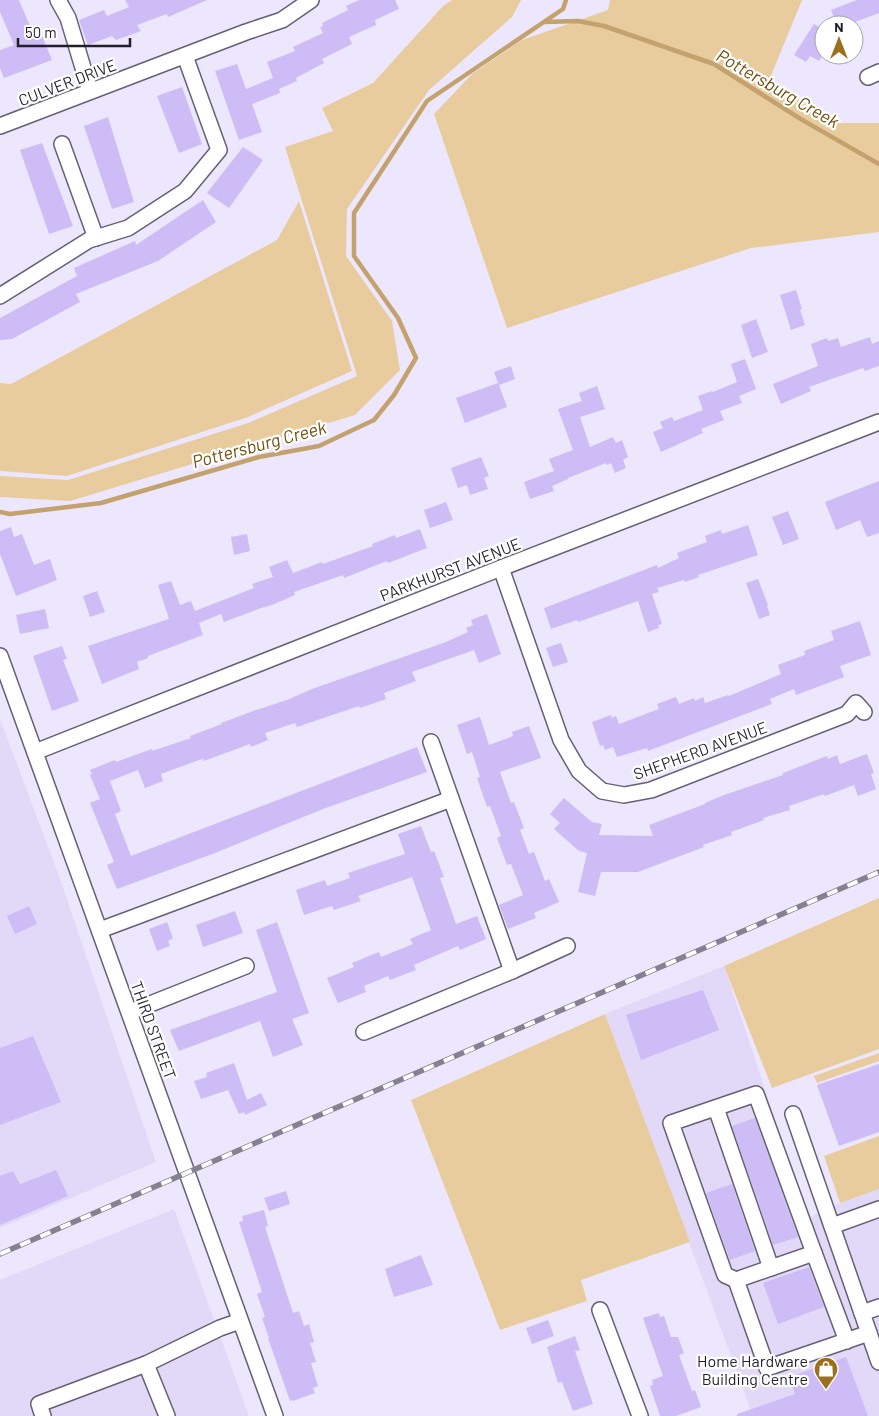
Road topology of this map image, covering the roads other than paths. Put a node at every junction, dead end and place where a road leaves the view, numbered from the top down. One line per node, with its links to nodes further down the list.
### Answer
1 (58, 0): 4 (street)
2 (311, 0): 3 (street, CULVER DRIVE)
3 (185, 56): 4 (street, CULVER DRIVE); 7 (street)
4 (90, 91): 5 (street, CULVER DRIVE)
5 (0, 126)
6 (62, 144): 7 (street)
7 (96, 238): 8 (street)
8 (0, 296)
9 (879, 422): 10 (street, PARKHURST AVENUE)
10 (501, 568): 12 (street, SHEPHERD AVENUE); 14 (street, PARKHURST AVENUE)
11 (0, 656): 14 (street, THIRD STREET)
12 (864, 712)
13 (431, 742): 15 (street)
14 (35, 752): 16 (street, THIRD STREET)
15 (451, 799): 16 (street); 19 (street)
16 (100, 930): 20 (street, THIRD STREET)
17 (567, 946): 19 (street)
18 (246, 966): 20 (street)
19 (512, 971): 21 (street)
20 (130, 1012): 32 (street, THIRD STREET)
21 (364, 1032)
22 (716, 1108): 26 (street); 27 (street); 28 (street)
23 (793, 1114): 25 (street)
24 (879, 1209): 25 (street)
25 (832, 1226): 31 (street)
26 (814, 1253): 27 (street); 34 (street)
27 (771, 1268): 28 (street)
28 (736, 1280): 34 (street)
29 (879, 1307): 31 (street)
30 (600, 1310): 40 (street)
31 (862, 1313): 33 (street)
32 (240, 1321): 36 (street); 39 (street, THIRD STREET)
33 (869, 1333): 34 (street); 35 (street)
34 (847, 1340)
35 (879, 1362)
36 (146, 1364): 37 (street); 38 (street)
37 (43, 1416)
38 (166, 1416)
39 (275, 1416)
40 (640, 1416)

